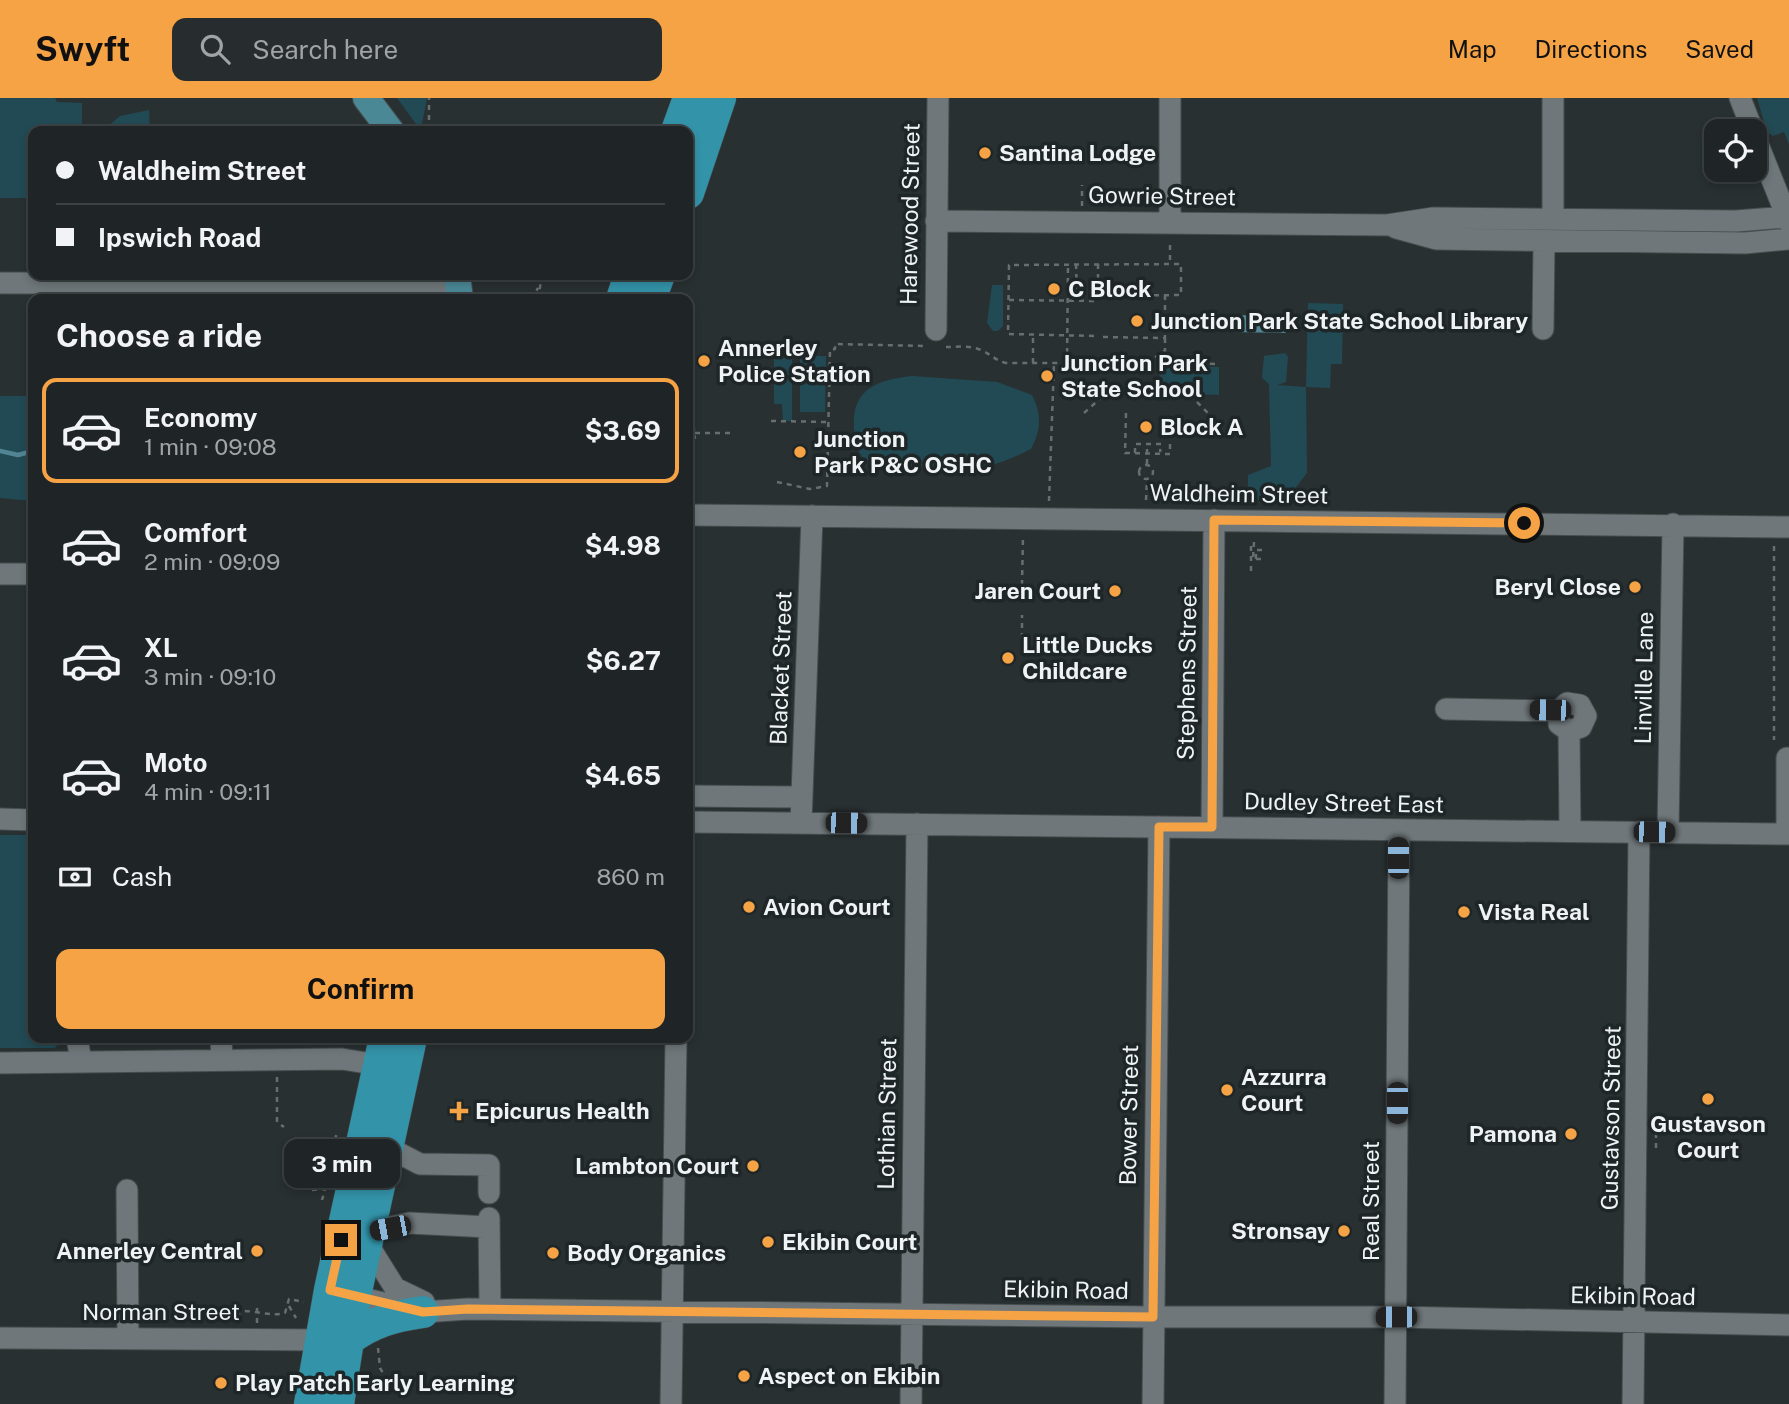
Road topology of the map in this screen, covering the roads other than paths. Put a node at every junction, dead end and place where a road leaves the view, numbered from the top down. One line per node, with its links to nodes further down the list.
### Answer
1 (366, 98): 9 (main road)
2 (689, 98): 10 (highway)
3 (720, 98): 12 (highway)
4 (938, 98): 15 (street, Harewood Street)
5 (1170, 98): 16 (street)
6 (1553, 98): 13 (street)
7 (1740, 98): 8 (street)
8 (1748, 119)
9 (387, 126)
10 (679, 126)
11 (1767, 167): 14 (street)
12 (693, 178)
13 (1553, 218): 14 (street, Gowrie Street); 17 (street, Gowrie Street)
14 (1788, 220)
15 (936, 221): 16 (street, Gowrie Street); 23 (street, Harewood Street)
16 (1170, 222): 17 (street, Gowrie Street)
17 (1387, 225): 19 (street, Gowrie Street)
18 (1789, 239): 19 (street, Gowrie Street)
19 (1545, 242): 22 (street)
20 (0, 283): 21 (street)
21 (458, 286)
22 (1543, 329)
23 (937, 341)
24 (811, 508): 25 (street, Waldheim Street); 26 (street, Waldheim Street); 34 (street, Blacket Street)
25 (693, 515)
26 (1214, 520): 27 (street, Waldheim Street); 41 (street, Stephens Street)
27 (1673, 524): 28 (street, Waldheim Street); 45 (street, Linville Lane)
28 (1789, 527)
29 (0, 575): 30 (street)
30 (28, 575)
31 (1446, 709): 43 (street)
32 (1787, 758): 46 (street)
33 (693, 796): 34 (street)
34 (801, 797): 38 (street, Blacket Street)
35 (0, 819): 36 (street)
36 (28, 820)
37 (693, 822): 38 (street, Dudley Street East)
38 (801, 823): 39 (street, Dudley Street East)
39 (917, 824): 40 (street, Dudley Street East); 64 (street, Lothian Street)
40 (1159, 827): 41 (street, Dudley Street East); 65 (street, Bower Street)
41 (1212, 827): 42 (street, Dudley Street East)
42 (1399, 830): 43 (street, Dudley Street East); 66 (street, Real Street)
43 (1570, 831): 44 (street, Dudley Street East)
44 (1639, 832): 45 (street, Dudley Street East); 67 (street, Gustavson Street)
45 (1668, 833): 46 (street, Dudley Street East)
46 (1788, 834)
47 (78, 1043): 53 (street)
48 (221, 1043): 52 (street)
49 (410, 1043): 55 (highway)
50 (676, 1043): 62 (street)
51 (382, 1052): 52 (street); 59 (highway)
52 (222, 1060): 53 (street)
53 (81, 1061): 54 (street)
54 (0, 1063)
55 (387, 1147): 57 (street); 58 (highway)
56 (127, 1190): 70 (street)
57 (489, 1193)
58 (368, 1237): 59 (highway); 60 (street, Ekibin Road); 61 (street)
59 (343, 1293): 63 (street, Ekibin Road); 71 (highway)
60 (468, 1309): 61 (street, Ekibin Road); 63 (street, Ekibin Road)
61 (490, 1309): 62 (street, Ekibin Road)
62 (673, 1311): 64 (street, Ekibin Road); 74 (street)
63 (423, 1312): 71 (highway)
64 (911, 1314): 65 (street, Ekibin Road); 75 (street, Lothian Street)
65 (1153, 1317): 66 (street, Ekibin Road); 76 (street, Bower Street)
66 (1396, 1317): 67 (street, Ekibin Road); 77 (street, Real Street)
67 (1634, 1324): 68 (street, Ekibin Road); 78 (street, Gustavson Street)
68 (1789, 1325)
69 (0, 1338): 70 (street, Norman Street)
70 (128, 1338): 71 (street, Norman Street)
71 (349, 1340): 72 (highway); 73 (highway)
72 (350, 1398)
73 (310, 1404)
74 (671, 1404)
75 (911, 1404)
76 (1153, 1404)
77 (1395, 1404)
78 (1633, 1404)

